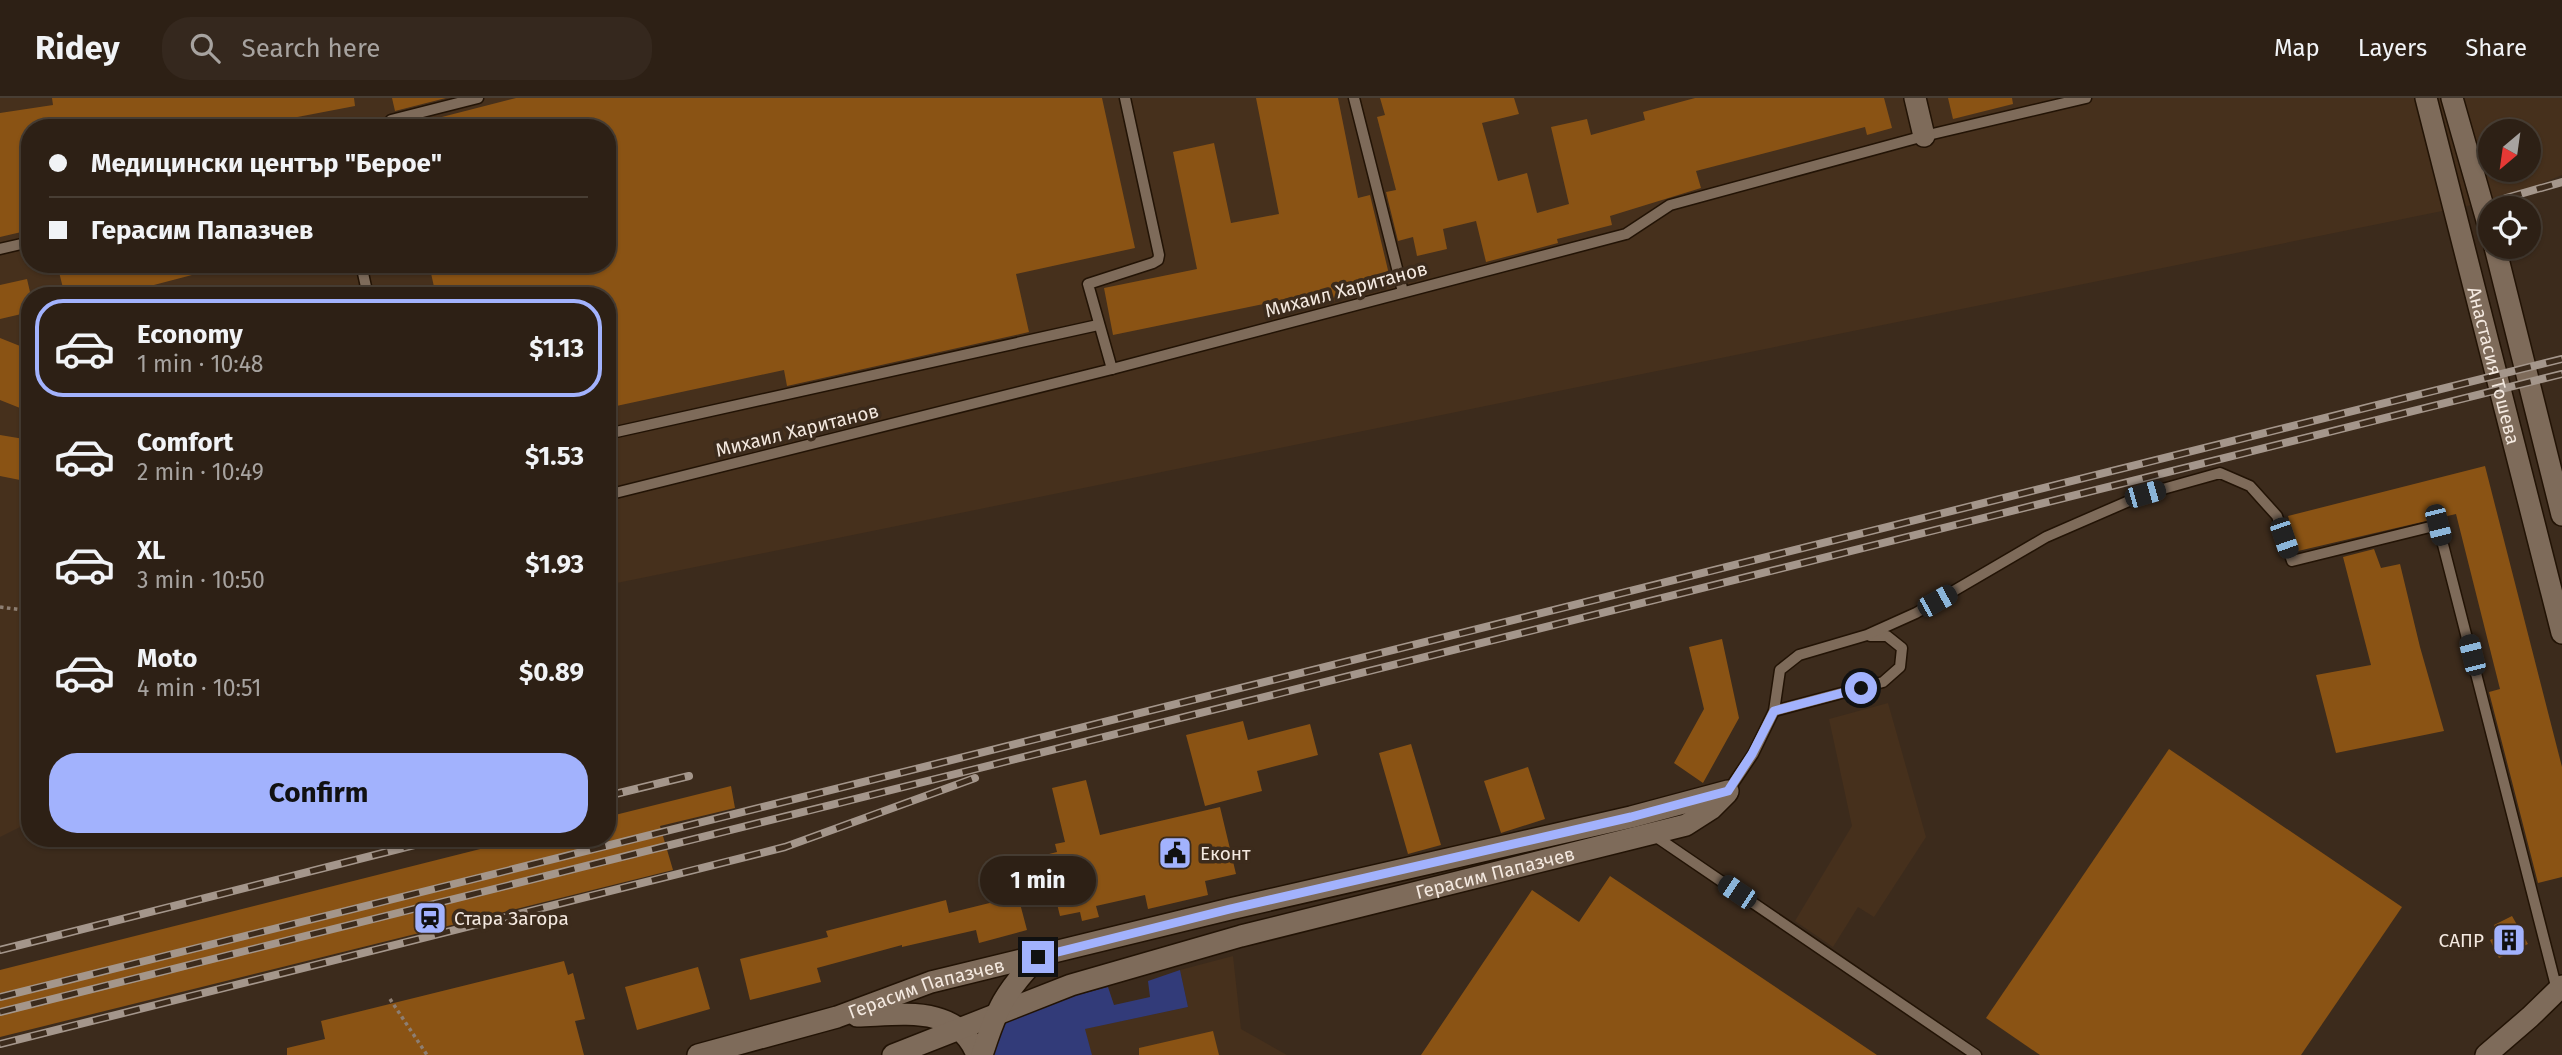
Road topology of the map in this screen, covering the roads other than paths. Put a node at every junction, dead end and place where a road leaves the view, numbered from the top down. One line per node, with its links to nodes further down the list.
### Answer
1 (478, 98): 8 (lane)
2 (1125, 98): 15 (lane)
3 (1354, 98): 14 (lane)
4 (1915, 98): 9 (street)
5 (2086, 98): 9 (lane, Михаил Хаританов)
6 (2426, 98): 20 (street, Анастасия Тошева)
7 (2452, 98): 10 (street)
8 (395, 119)
9 (1924, 136): 14 (lane, Михаил Хаританов)
10 (2480, 196)
11 (21, 244): 12 (lane)
12 (0, 248)
13 (2498, 259): 19 (street, Анастасия Тошева)
14 (1404, 292): 16 (lane, Михаил Хаританов)
15 (1098, 325): 16 (lane); 17 (lane)
16 (1112, 369): 18 (lane, Михаил Хаританов)
17 (616, 432)
18 (616, 493)
19 (2562, 516)
20 (2562, 633)
21 (1867, 635): 22 (lane, Герасим Папазчев); 22 (lane); 29 (lane, Герасим Папазчев)
22 (1774, 711): 23 (lane, Герасим Папазчев)
23 (1728, 791): 24 (street, Герасим Папазчев); 25 (street, Герасим Папазчев)
24 (1631, 817): 25 (lane); 26 (street, Герасим Папазчев)
25 (1650, 833): 27 (street, Герасим Папазчев); 36 (lane)
26 (1230, 909): 27 (street); 28 (street, Герасим Папазчев)
27 (1241, 936): 30 (street, Герасим Папазчев)
28 (1038, 957): 30 (street); 31 (street, Герасим Папазчев)
29 (2560, 988): 37 (street)
30 (995, 1015): 32 (street, Герасим Папазчев); 35 (street)
31 (838, 1017): 32 (street); 33 (street, Герасим Папазчев)
32 (961, 1029): 34 (street, Герасим Папазчев); 35 (street)
33 (698, 1055)
34 (893, 1055)
35 (980, 1055)
36 (1976, 1055)
37 (2486, 1055)

